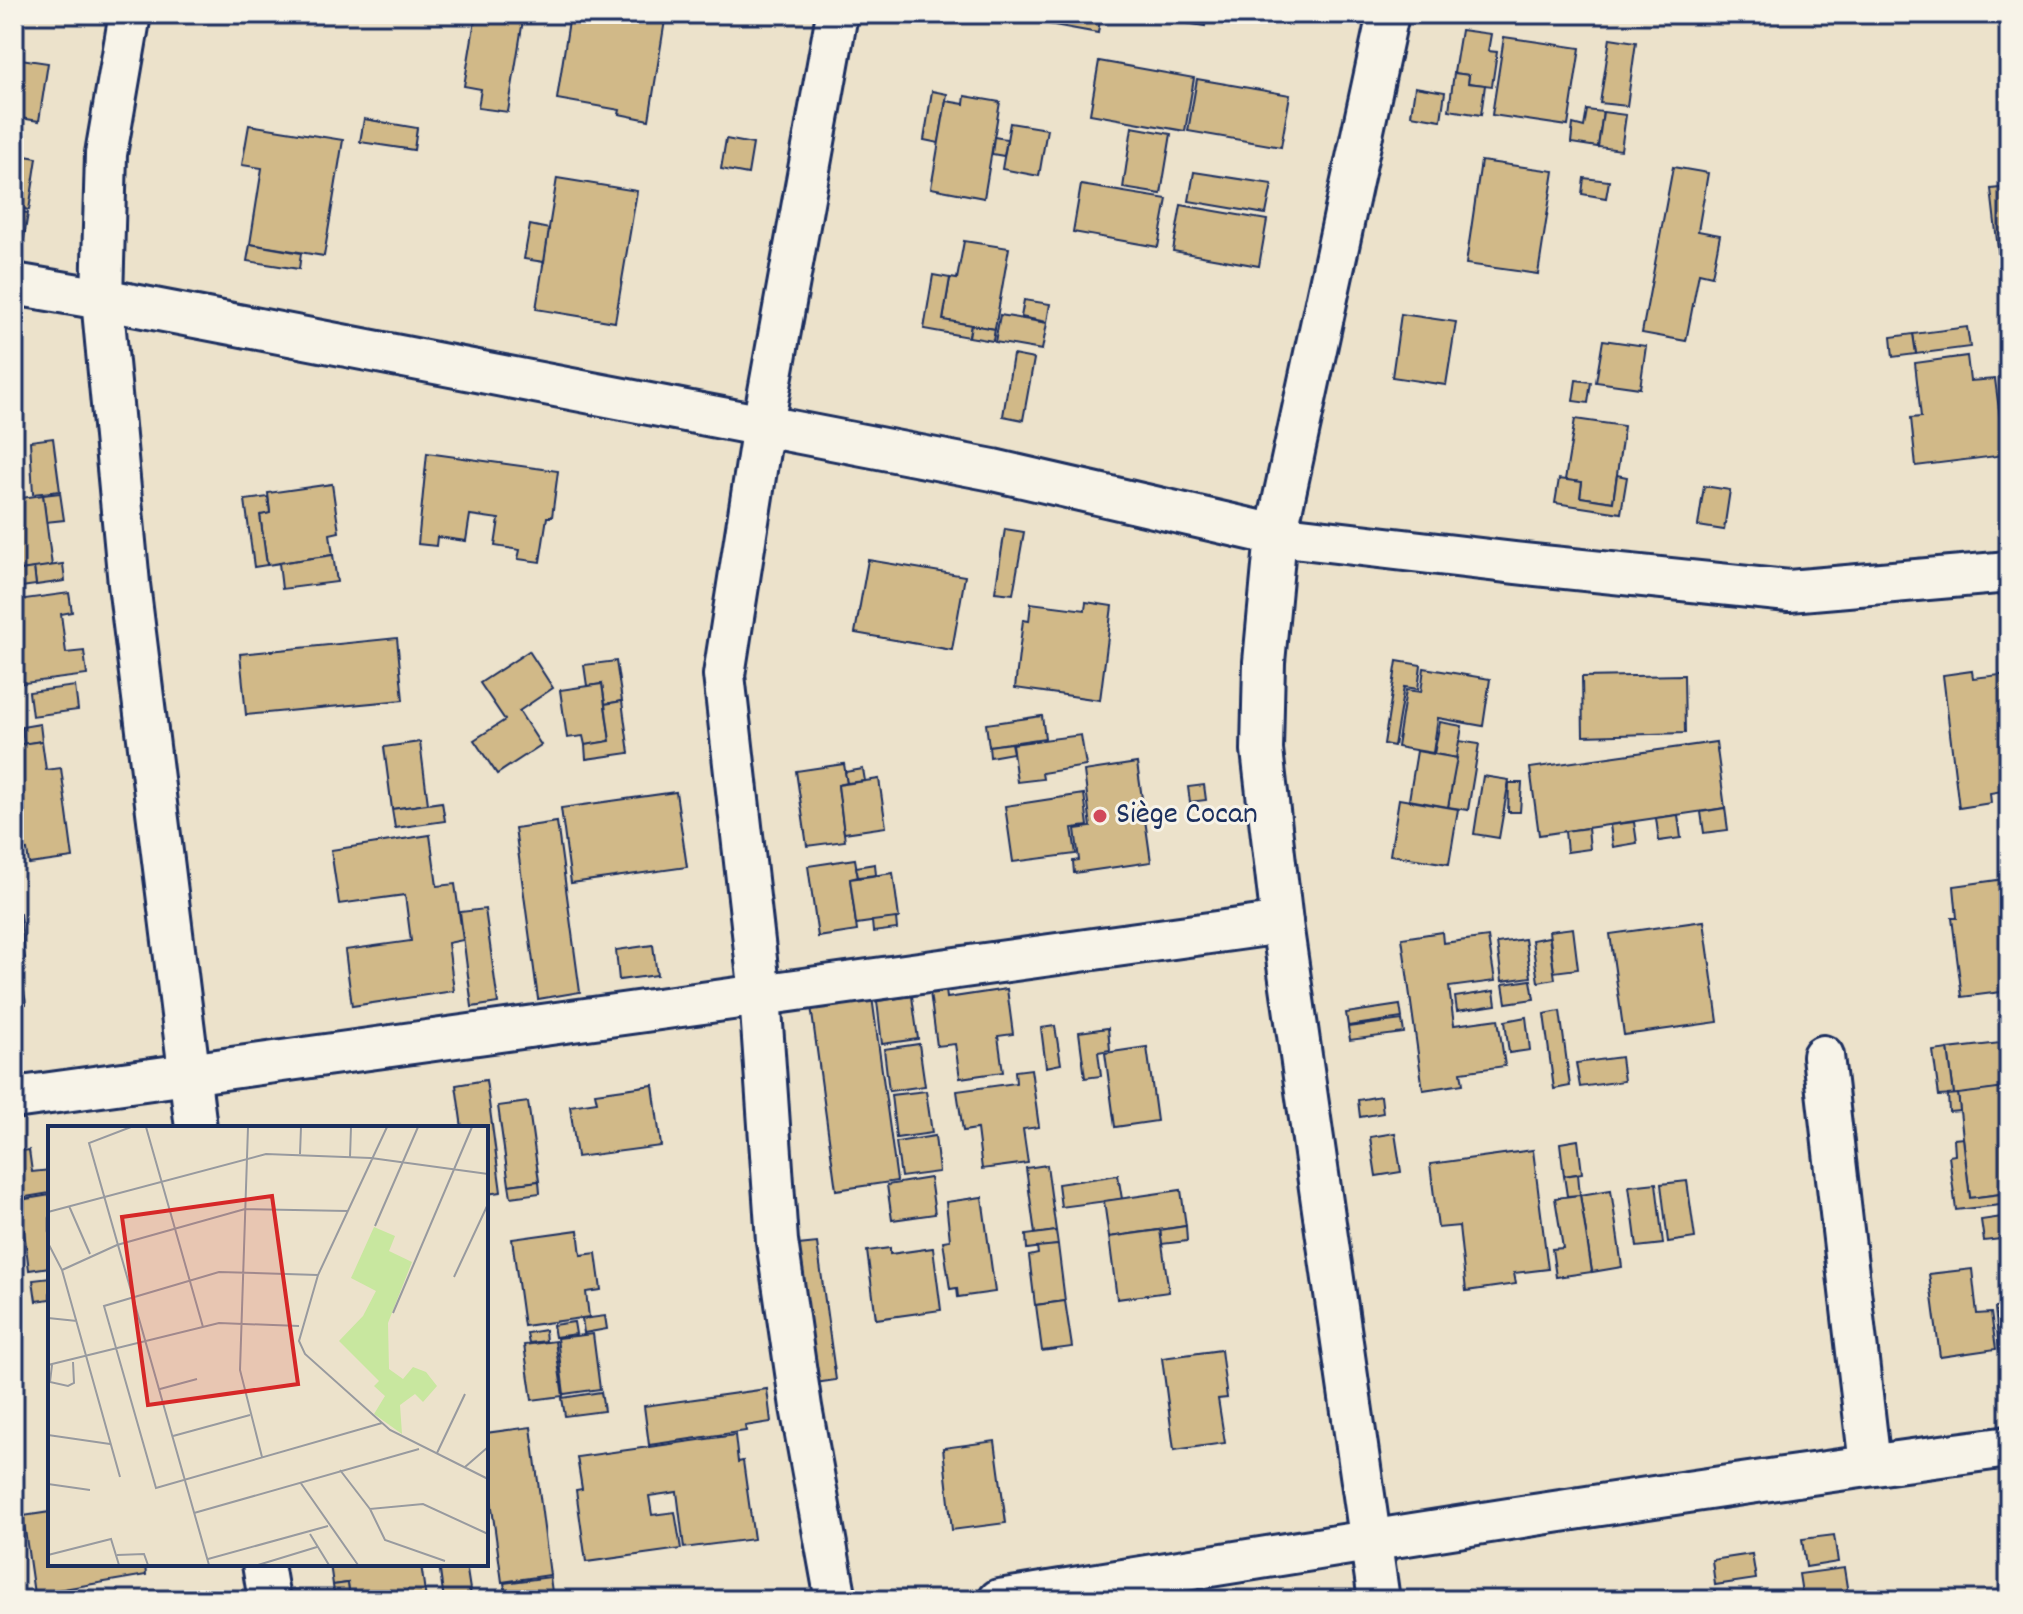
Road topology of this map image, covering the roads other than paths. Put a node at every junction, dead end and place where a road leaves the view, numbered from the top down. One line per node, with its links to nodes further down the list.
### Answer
1 (130, 14): 5 (street)
2 (837, 14): 6 (street)
3 (1388, 14): 7 (street)
4 (14, 284): 5 (street)
5 (102, 299): 6 (street); 12 (street)
6 (763, 425): 7 (street); 10 (street)
7 (1276, 535): 8 (street); 9 (street)
8 (2009, 572)
9 (1282, 923): 10 (street); 17 (street)
10 (760, 995): 12 (street); 20 (street)
11 (1823, 1056): 16 (street)
12 (188, 1075): 13 (street); 14 (street)
13 (14, 1098)
14 (196, 1126)
15 (2009, 1447): 16 (street)
16 (1870, 1465): 17 (street)
17 (1371, 1540): 21 (street); 22 (street)
18 (263, 1566): 19 (street)
19 (269, 1600)
20 (836, 1600)
21 (999, 1600)
22 (1379, 1600)

